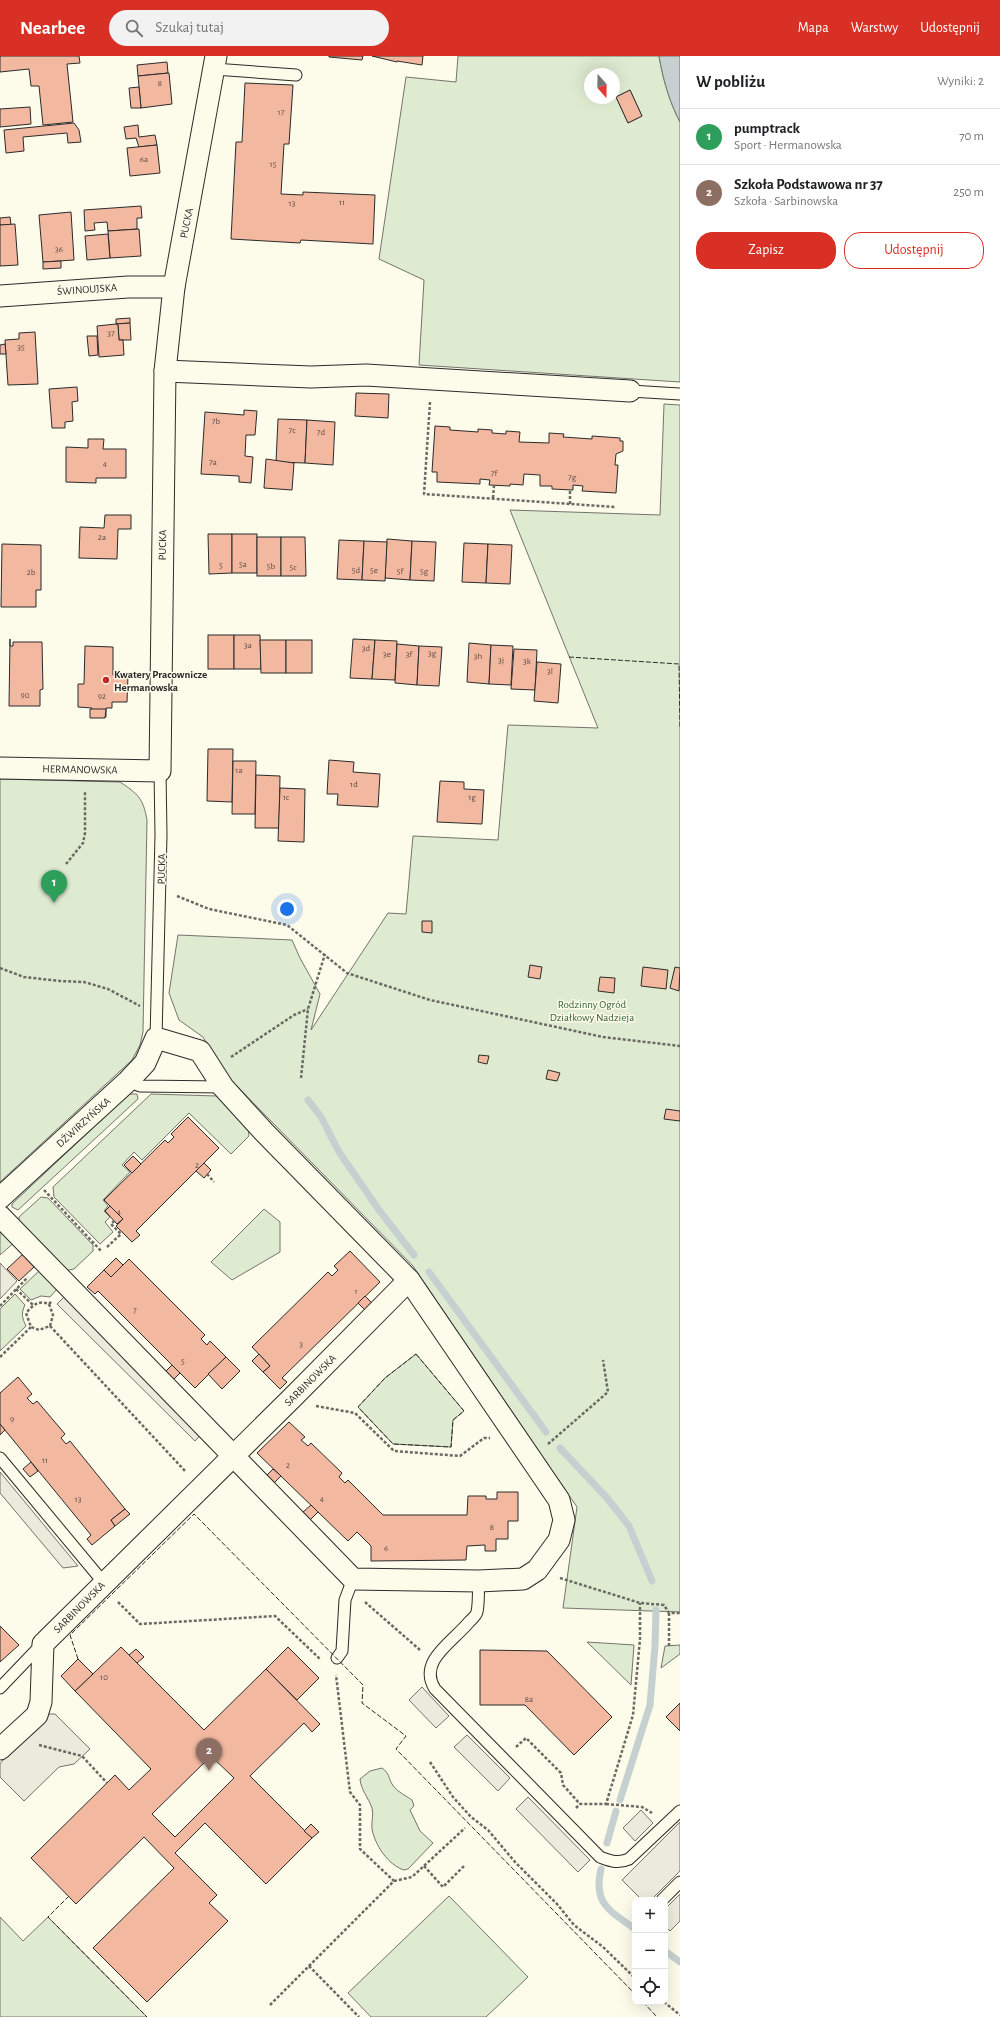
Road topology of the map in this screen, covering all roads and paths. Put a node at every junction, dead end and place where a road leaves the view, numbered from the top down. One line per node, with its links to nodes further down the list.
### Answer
1 (215, 62): 2 (lane); 3 (street, PUCKA)
2 (296, 75)
3 (174, 287): 4 (street, ŚWINOUJSKA); 5 (street, PUCKA)
4 (0, 296)
5 (165, 371): 6 (street); 16 (street, PUCKA)
6 (432, 380): 7 (street); 11 (path)
7 (630, 391): 8 (lane)
8 (680, 394)
9 (494, 486): 11 (path)
10 (570, 490): 12 (path)
11 (493, 498): 12 (path)
12 (570, 504): 13 (path)
13 (615, 507)
14 (0, 768): 15 (street, HERMANOWSKA)
15 (86, 770): 16 (street, HERMANOWSKA); 17 (path)
16 (160, 771): 18 (lane, PUCKA)
17 (66, 864)
18 (160, 894): 19 (path); 21 (lane, PUCKA)
19 (325, 954): 22 (path); 24 (path)
20 (0, 968): 21 (path)
21 (157, 1009): 23 (lane, PUCKA)
22 (308, 1009): 25 (path); 26 (path)
23 (156, 1038): 25 (street); 27 (street, DŹWIRZYŃSKA)
24 (680, 1046)
25 (212, 1070): 28 (street)
26 (301, 1078)
27 (128, 1081): 28 (lane); 32 (street, DŹWIRZYŃSKA)
28 (223, 1087): 38 (street)
29 (207, 1174): 30 (path)
30 (214, 1182)
31 (44, 1190): 36 (path)
32 (0, 1198)
33 (0, 1216): 37 (street)
34 (114, 1221): 35 (path)
35 (107, 1247)
36 (102, 1252)
37 (44, 1261): 39 (street); 40 (path)
38 (409, 1280): 48 (street, SARBINOWSKA); 49 (street)
39 (67, 1285): 41 (path); 50 (street)
40 (16, 1289): 42 (path); 43 (path)
41 (49, 1304): 42 (path); 44 (path)
42 (33, 1305): 45 (path)
43 (0, 1306)
44 (50, 1326): 45 (path); 53 (path)
45 (31, 1327): 46 (path)
46 (0, 1357)
47 (603, 1360): 51 (path)
48 (293, 1397): 49 (path); 50 (street, SARBINOWSKA)
49 (515, 1436): 51 (street)
50 (233, 1456): 53 (street, SARBINOWSKA); 57 (street)
51 (530, 1457): 54 (street)
52 (0, 1458): 56 (lane)
53 (201, 1488): 56 (street, SARBINOWSKA)
54 (537, 1570): 55 (street); 59 (path)
55 (479, 1581): 57 (street); 65 (lane)
56 (104, 1582): 62 (street, SARBINOWSKA)
57 (352, 1584): 64 (lane); 65 (path)
58 (116, 1600): 66 (path)
59 (640, 1603): 60 (path); 74 (path)
60 (669, 1613): 61 (path); 63 (path)
61 (680, 1613)
62 (43, 1644): 67 (lane); 68 (street)
63 (669, 1646)
64 (336, 1658): 66 (path)
65 (433, 1661): 77 (lane)
66 (328, 1666): 81 (path)
67 (0, 1688)
68 (0, 1749)
69 (512, 1751): 73 (path)
70 (82, 1756): 72 (path)
71 (430, 1762): 85 (path)
72 (107, 1783)
73 (580, 1804): 74 (path); 77 (path)
74 (606, 1804): 76 (path)
75 (680, 1811): 77 (lane)
76 (655, 1816)
77 (564, 1820)
78 (465, 1828): 79 (path)
79 (424, 1866): 80 (path); 81 (path)
80 (464, 1866)
81 (394, 1881): 84 (path)
82 (680, 1882): 83 (lane)
83 (665, 1897)
84 (309, 1966): 86 (path); 89 (path)
85 (632, 1975)
86 (270, 2005)
87 (668, 2005): 88 (path)
88 (680, 2015)
89 (359, 2017)

